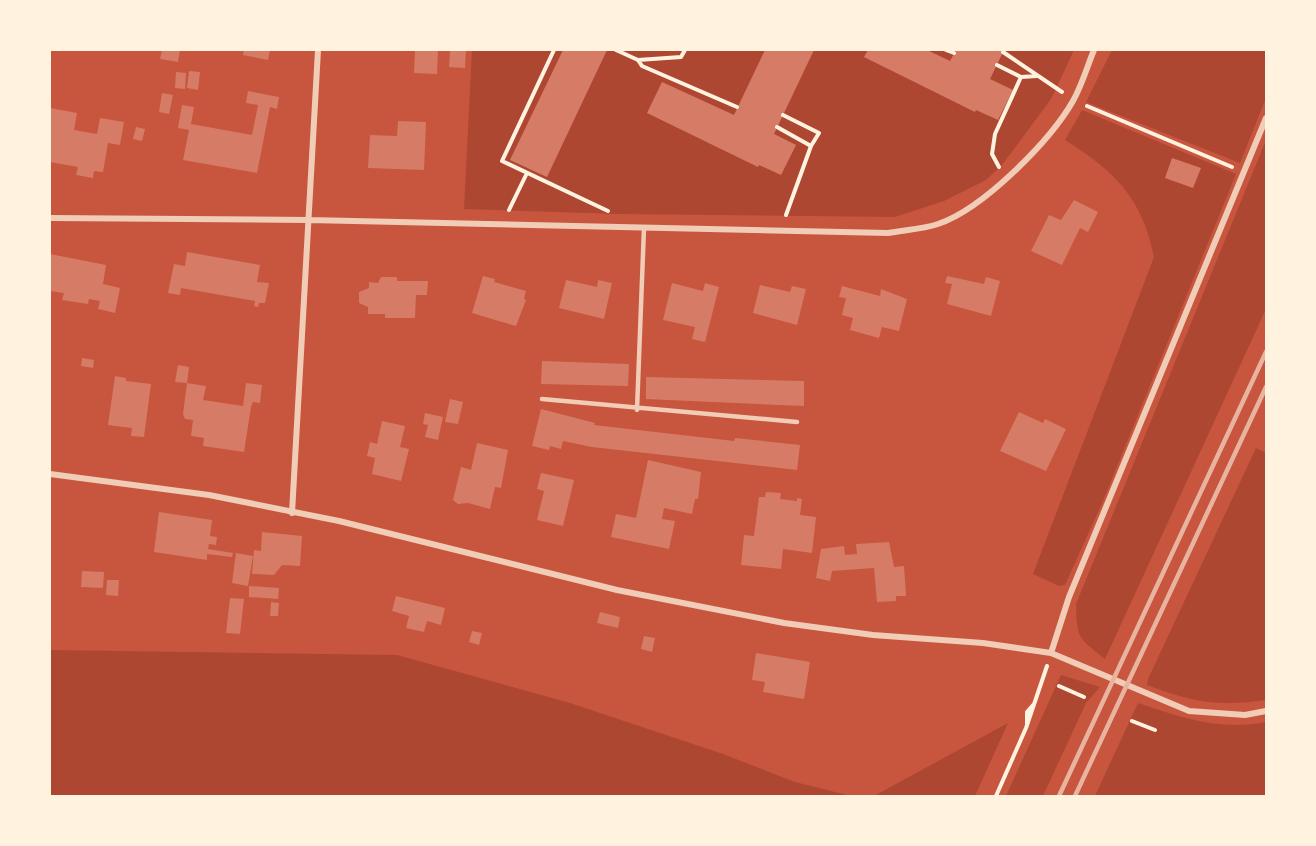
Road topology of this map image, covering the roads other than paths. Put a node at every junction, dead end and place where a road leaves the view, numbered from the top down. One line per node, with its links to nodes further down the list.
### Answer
1 (318, 50): 5 (street)
2 (1094, 50): 6 (street)
3 (1266, 118): 12 (street)
4 (50, 218): 5 (street)
5 (309, 220): 6 (street); 11 (street)
6 (644, 228): 8 (lane)
7 (542, 399): 8 (lane)
8 (637, 410): 9 (lane)
9 (797, 422)
10 (50, 474): 11 (street)
11 (292, 513): 12 (street)
12 (1051, 653): 13 (street)
13 (1266, 711)

